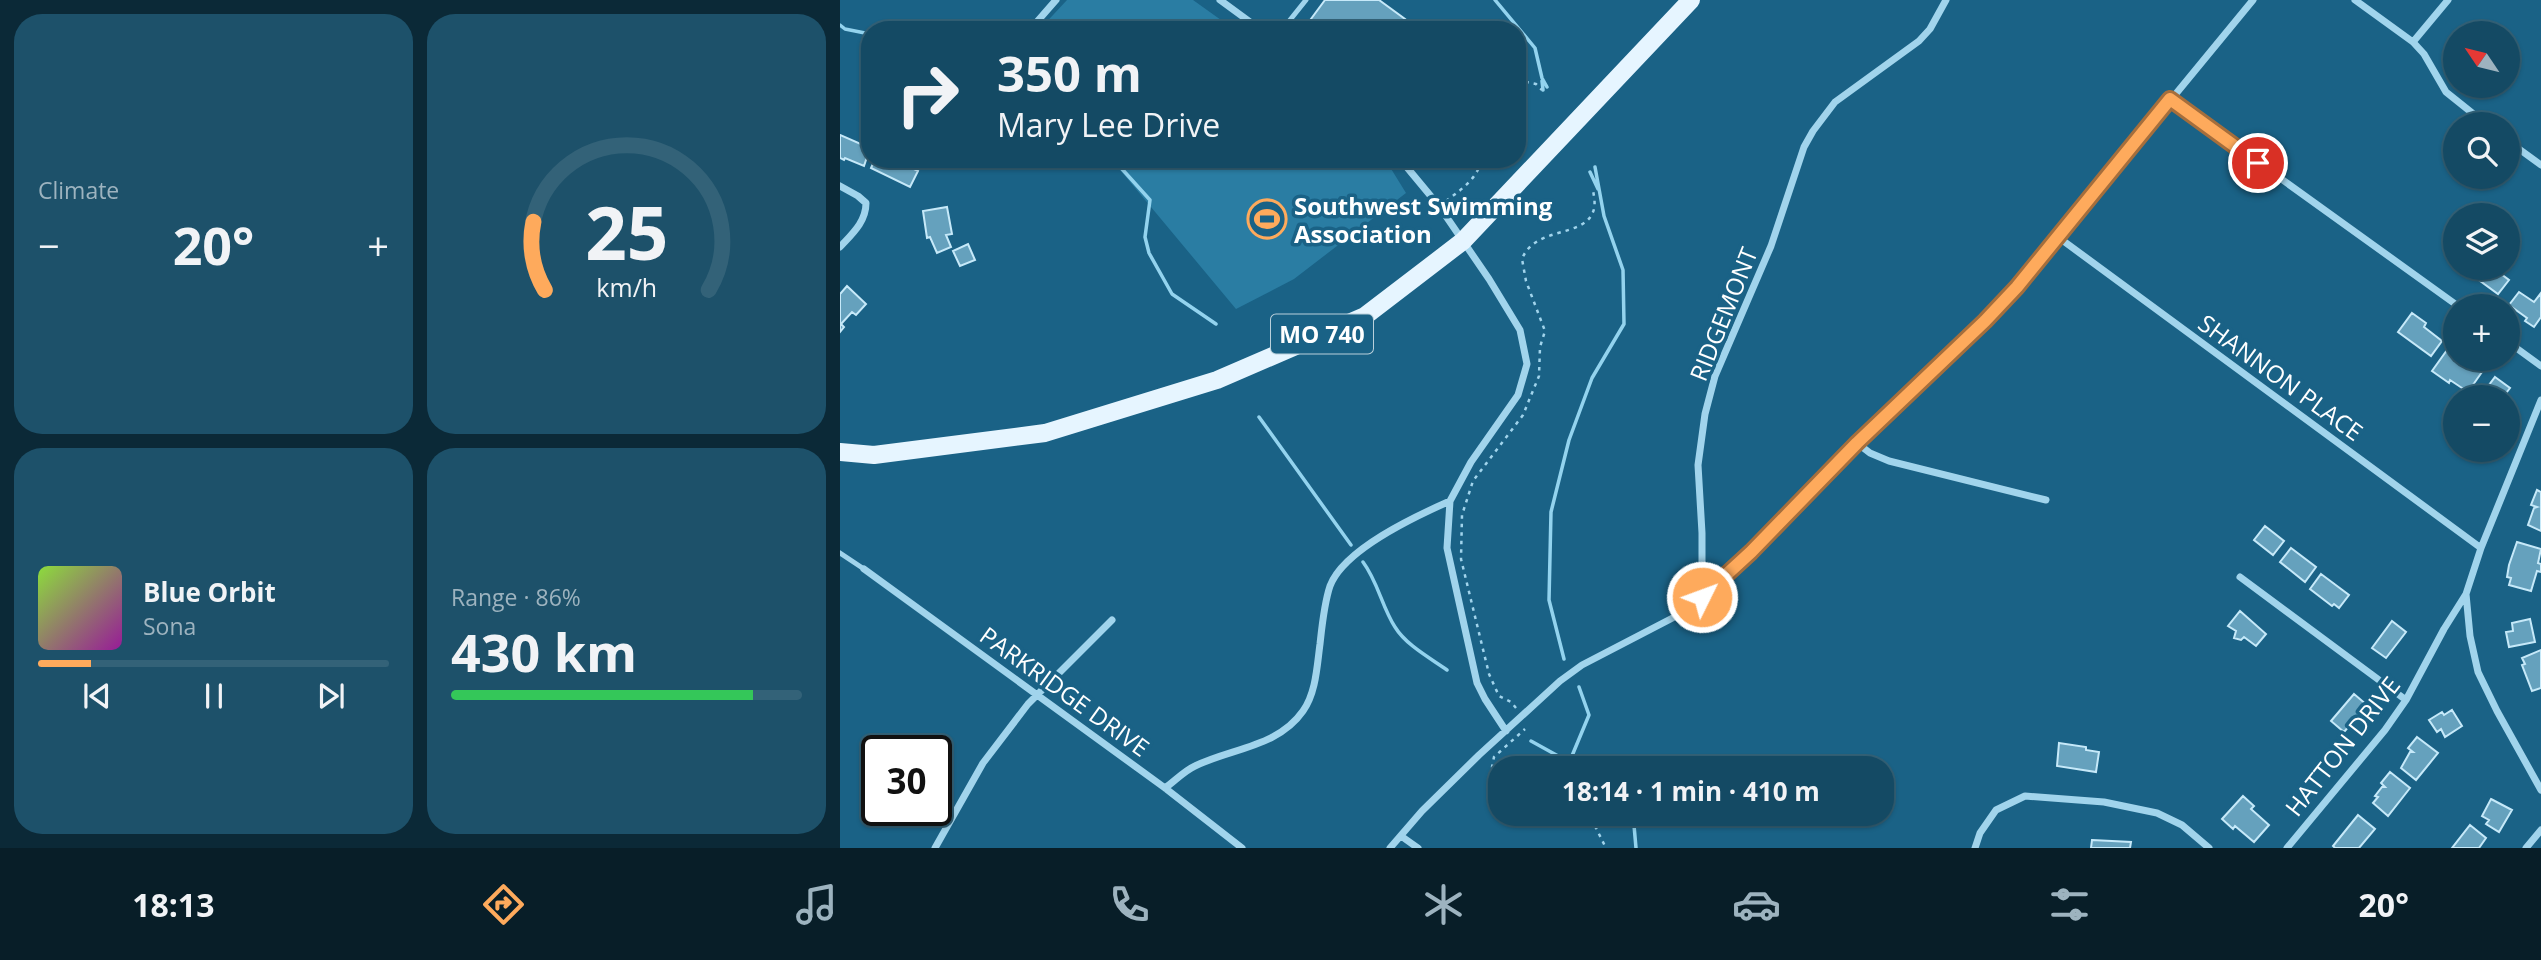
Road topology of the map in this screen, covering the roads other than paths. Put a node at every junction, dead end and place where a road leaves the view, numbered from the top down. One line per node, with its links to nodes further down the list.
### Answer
1 (1056, 0): 9 (street)
2 (1220, 0): 10 (street)
3 (1306, 0): 11 (lane)
4 (1691, 0): 20 (main road, MO 740)
5 (1946, 0): 35 (street, RIDGEMONT)
6 (2253, 0): 13 (street)
7 (2355, 0): 12 (street)
8 (2448, 0): 12 (street)
9 (1038, 21)
10 (1249, 21)
11 (1289, 21)
12 (2413, 42): 14 (street)
13 (2170, 99): 19 (street); 22 (street)
14 (2471, 112)
15 (2520, 150): 16 (street)
16 (2541, 165)
17 (1407, 168): 20 (street)
18 (840, 187): 21 (street)
19 (2058, 237): 26 (street); 30 (street, SHANNON PLACE)
20 (1463, 241): 27 (main road, MO 740); 29 (street)
21 (840, 247)
22 (2443, 295)
23 (2520, 351): 24 (street)
24 (2541, 366)
25 (2541, 400): 30 (street)
26 (1857, 443): 28 (street); 35 (street)
27 (840, 452)
28 (2046, 499)
29 (1450, 501): 39 (street); 40 (street)
30 (2481, 548): 34 (street)
31 (840, 553): 32 (lane)
32 (864, 569): 37 (street, PARKRIDGE DRIVE)
33 (2240, 577): 38 (street)
34 (2466, 594): 38 (street, HATTON DRIVE); 41 (street)
35 (1702, 597): 39 (street)
36 (1112, 620): 37 (street)
37 (1037, 694): 40 (street, PARKRIDGE DRIVE); 44 (street)
38 (2406, 700): 50 (street, HATTON DRIVE)
39 (1506, 731): 43 (street)
40 (1165, 788): 45 (street, PARKRIDGE DRIVE)
41 (2541, 790)
42 (2541, 830): 51 (street)
43 (1401, 836): 46 (street); 47 (street)
44 (935, 848)
45 (1242, 848)
46 (1390, 848)
47 (1418, 848)
48 (1975, 848): 49 (street)
49 (2209, 848)
50 (2287, 848)
51 (2526, 848)

